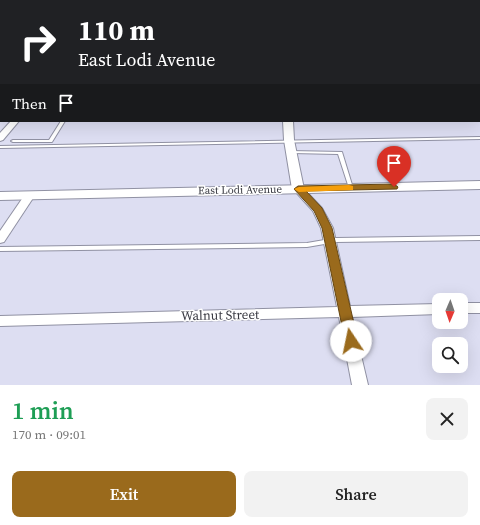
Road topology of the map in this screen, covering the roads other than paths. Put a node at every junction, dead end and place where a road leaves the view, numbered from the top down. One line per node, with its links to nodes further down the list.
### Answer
1 (14, 122): 4 (street)
2 (62, 122): 6 (lane)
3 (288, 122): 7 (street)
4 (0, 138)
5 (480, 138): 7 (lane)
6 (13, 141)
7 (290, 146): 8 (lane); 10 (lane); 11 (street)
8 (0, 147)
9 (480, 185): 10 (main road, East Lodi Avenue)
10 (351, 188): 11 (main road, East Lodi Avenue)
11 (298, 189): 12 (main road, East Lodi Avenue); 16 (street)
12 (30, 195): 13 (main road, East Lodi Avenue); 15 (street)
13 (0, 196)
14 (480, 238): 16 (lane)
15 (0, 239)
16 (330, 241): 17 (lane); 21 (street)
17 (0, 250)
18 (468, 308): 19 (street)
19 (480, 308)
20 (432, 309): 21 (street, Walnut Street)
21 (346, 312): 22 (street, Walnut Street); 23 (street)
22 (0, 320)
23 (360, 385)

